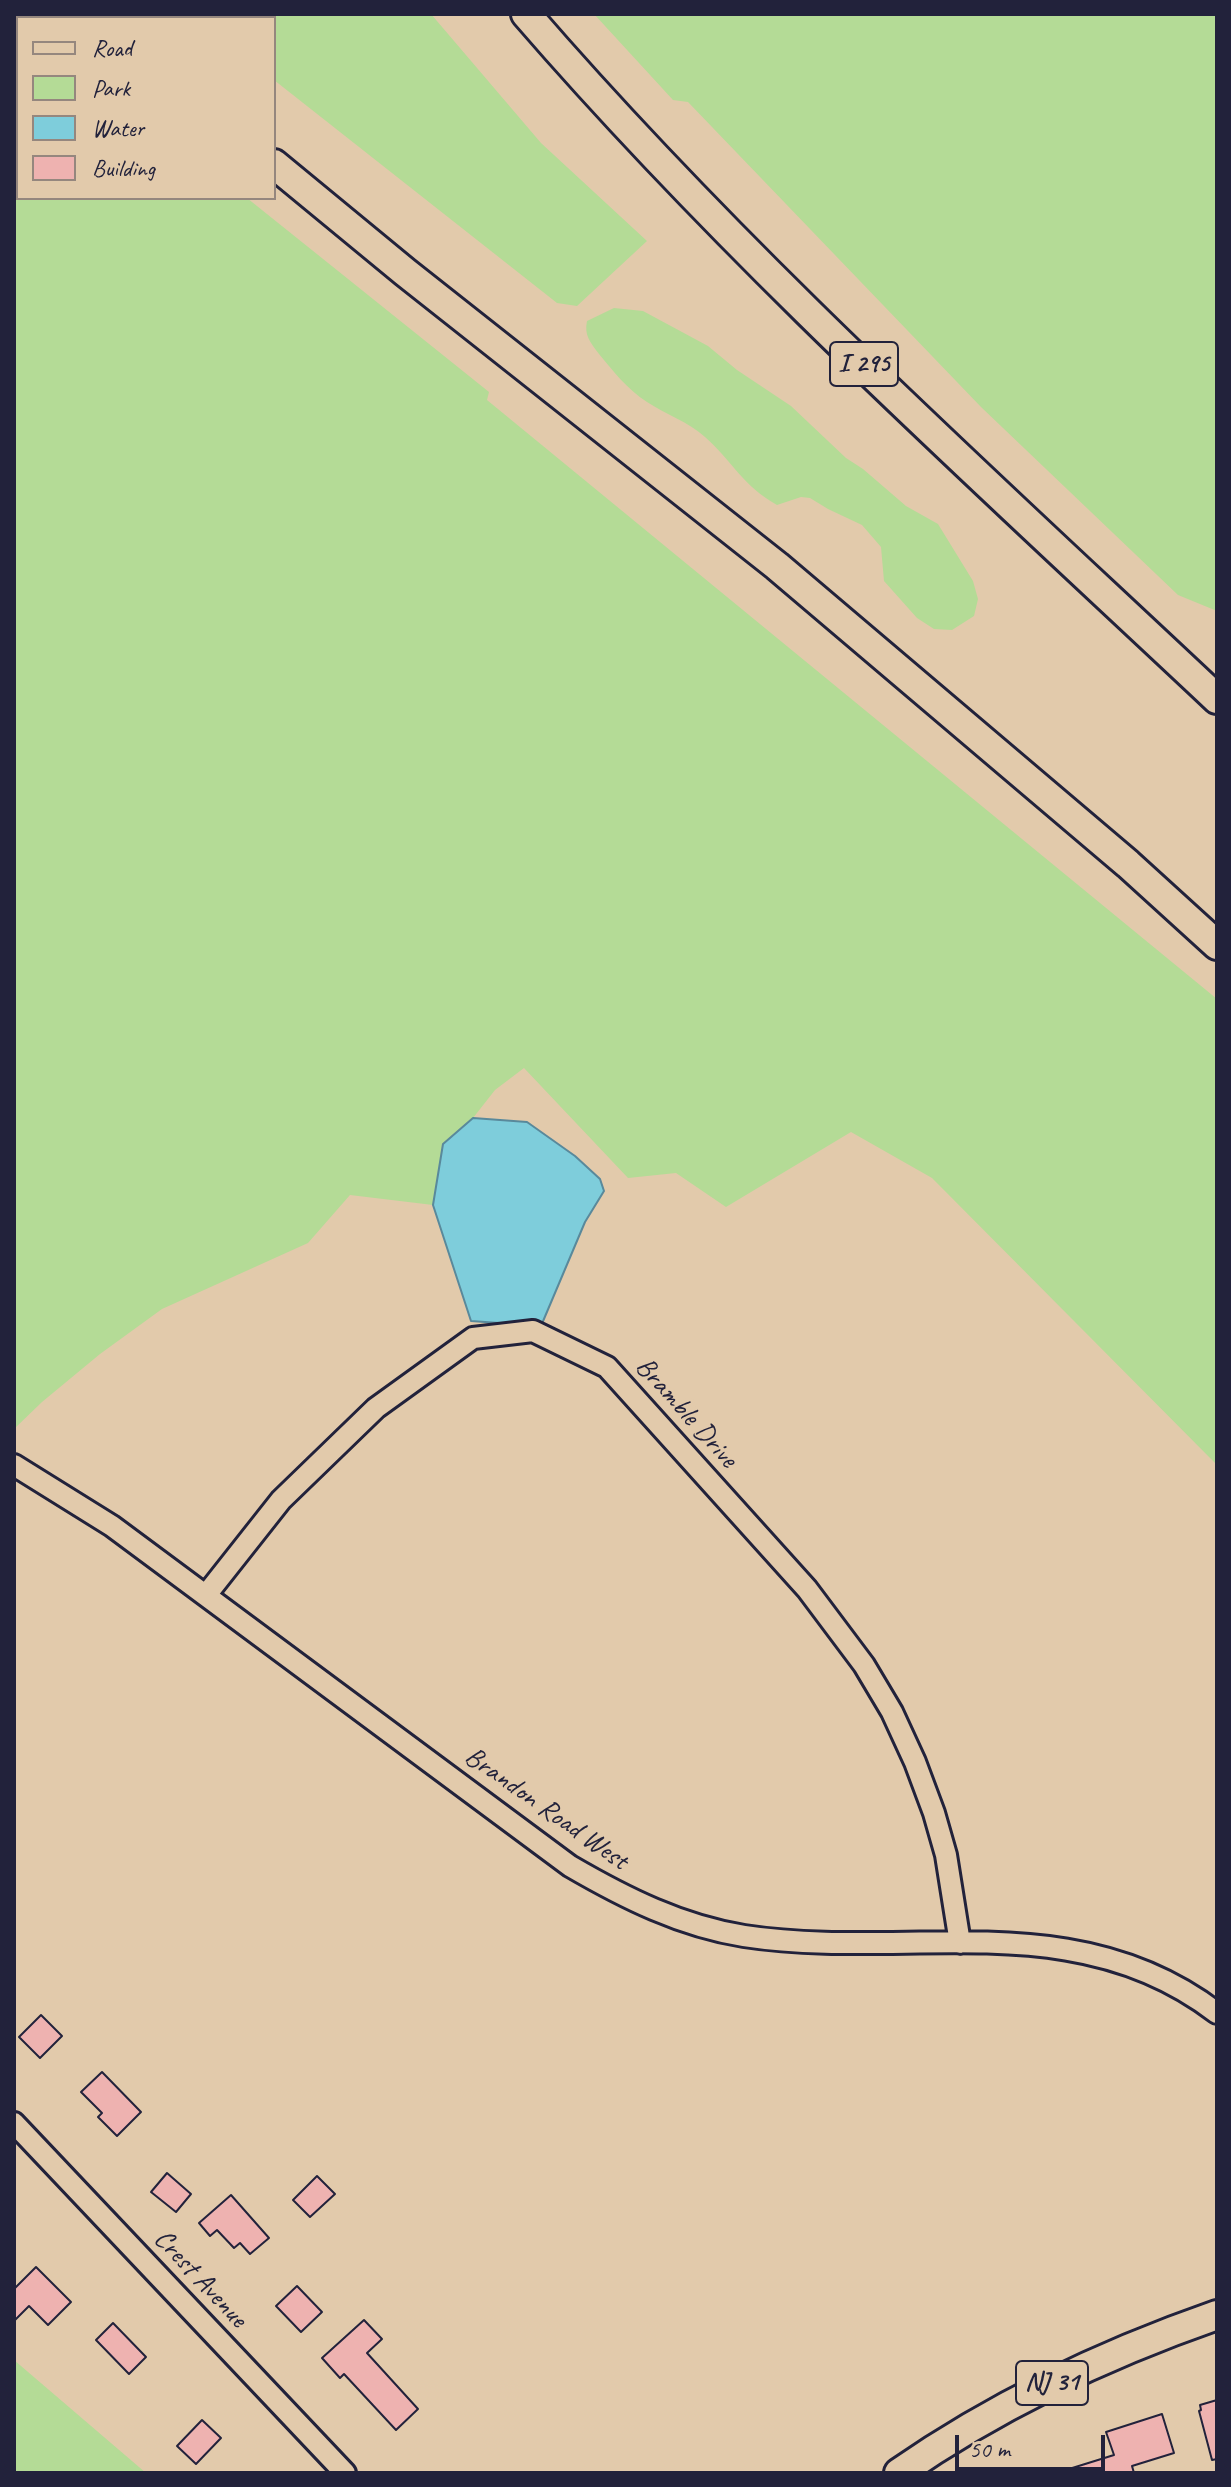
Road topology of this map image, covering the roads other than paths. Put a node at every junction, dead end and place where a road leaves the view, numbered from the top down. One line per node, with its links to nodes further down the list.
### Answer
1 (526, 14): 3 (highway, I 295)
2 (276, 166): 6 (highway)
3 (1090, 580): 4 (highway); 5 (highway, I 295)
4 (1217, 690)
5 (1217, 699)
6 (1128, 864): 7 (highway); 8 (highway)
7 (1217, 921)
8 (1217, 945)
9 (14, 1465): 10 (street, Brandon Road West)
10 (206, 1595): 11 (street, Brandon Road West); 11 (street, Bramble Drive)
11 (960, 1943): 12 (street, Brandon Road West)
12 (1214, 2003)
13 (14, 2123): 15 (street, Crest Avenue)
14 (1217, 2315): 16 (highway, NJ 31)
15 (345, 2473)
16 (899, 2473)

